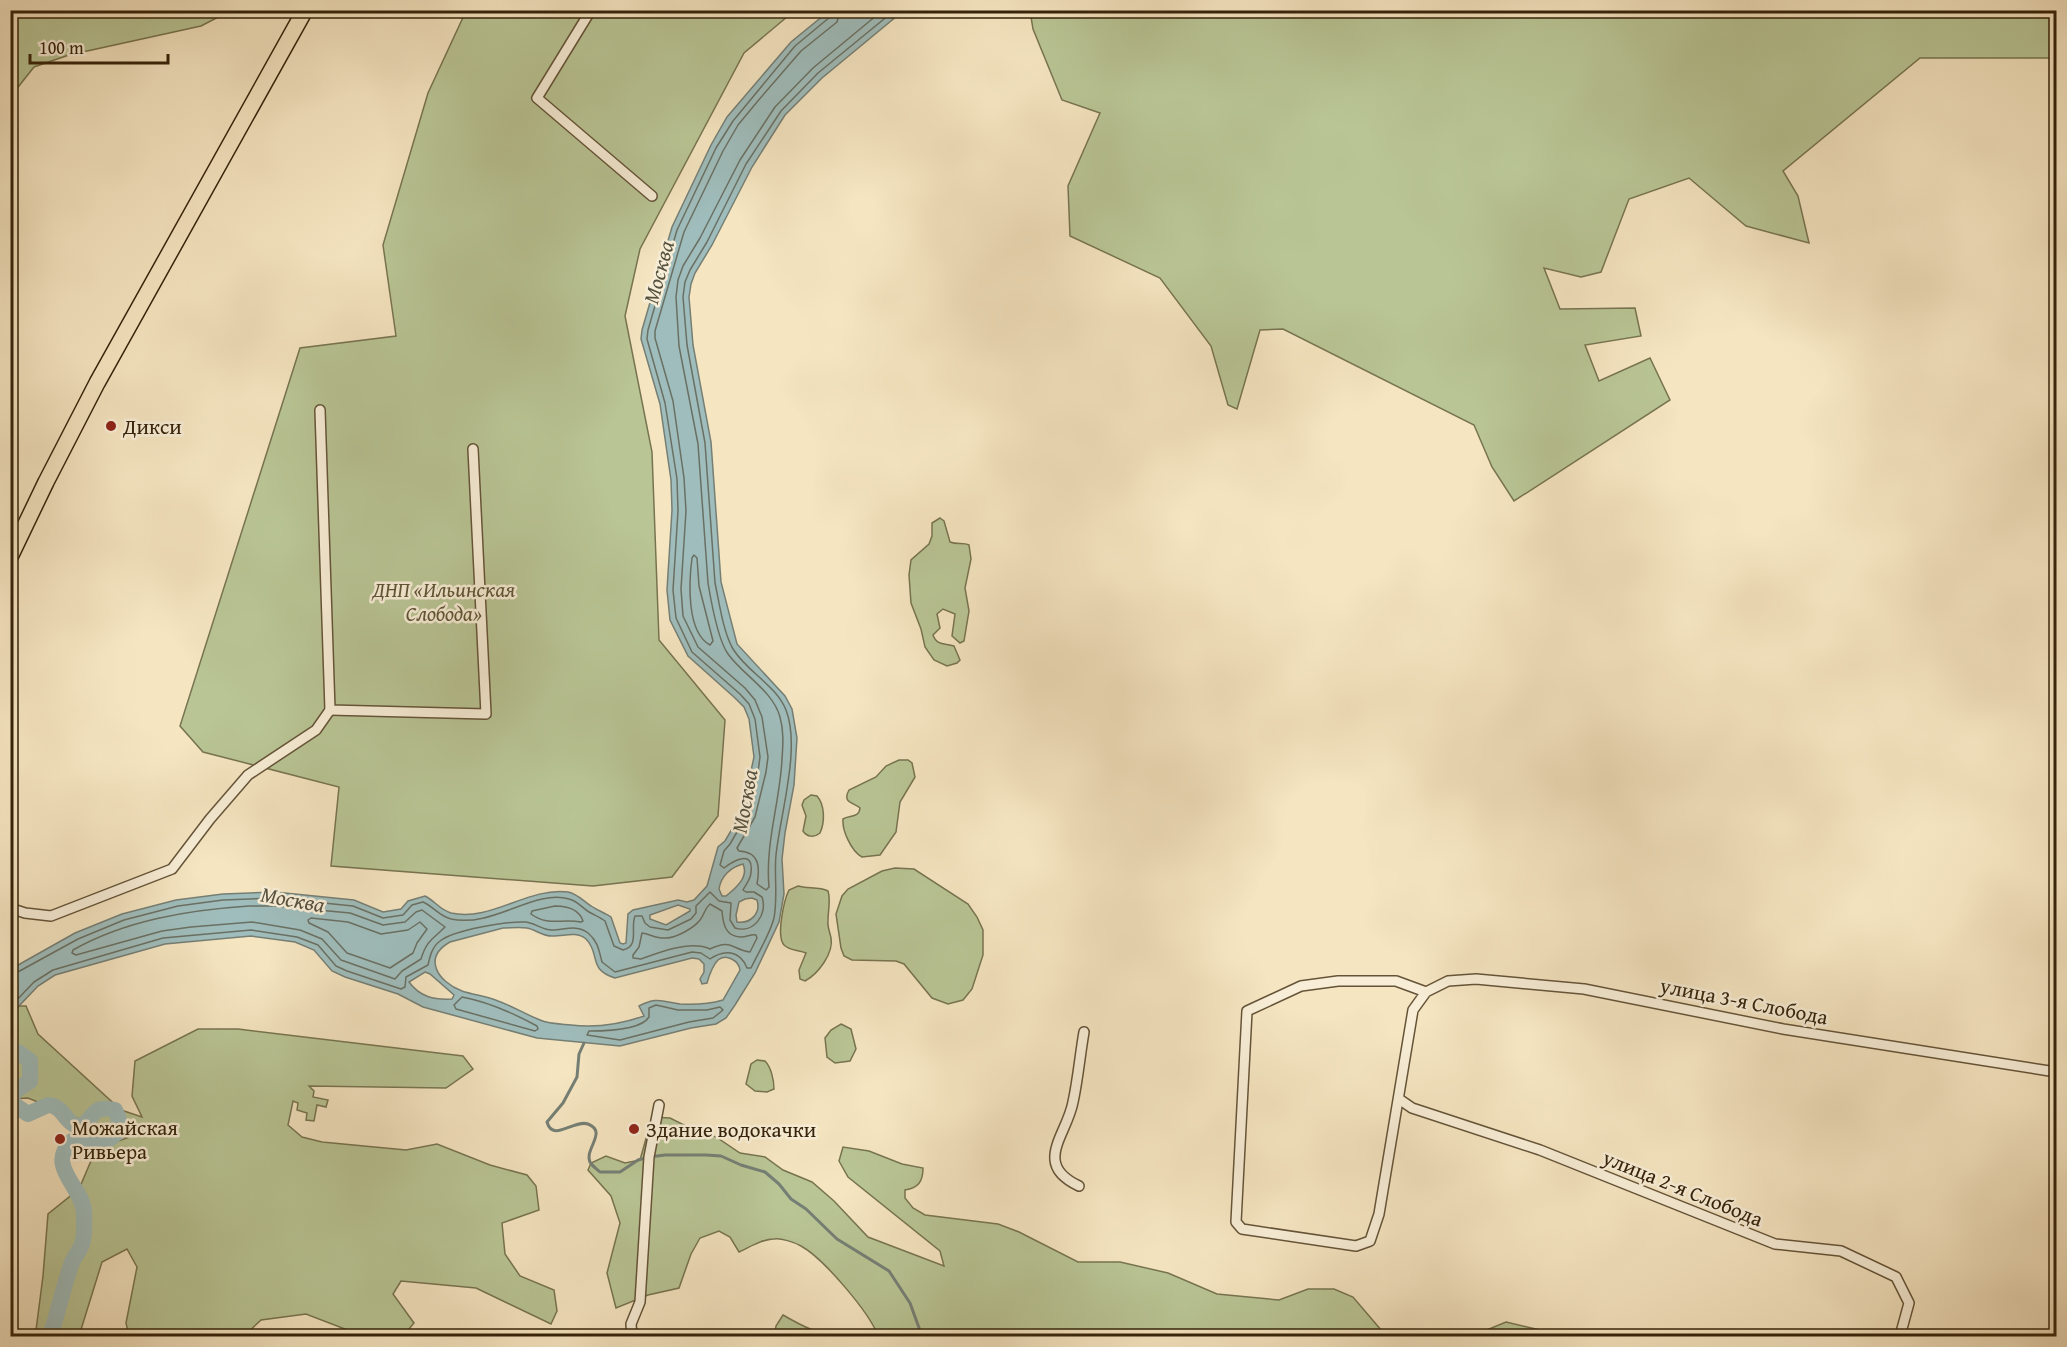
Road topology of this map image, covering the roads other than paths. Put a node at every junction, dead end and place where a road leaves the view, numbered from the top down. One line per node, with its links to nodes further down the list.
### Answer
1 (305, 10): 6 (main road)
2 (591, 10): 3 (street)
3 (652, 196)
4 (320, 410): 7 (street)
5 (473, 450): 7 (street)
6 (10, 558)
7 (330, 710): 8 (street)
8 (10, 908)
9 (1426, 992): 11 (street, улица 3-я Слобода); 12 (street); 12 (street)
10 (1084, 1032): 14 (street)
11 (2056, 1072)
12 (1399, 1099): 16 (street, улица 2-я Слобода)
13 (659, 1105): 15 (street)
14 (1079, 1186)
15 (632, 1336)
16 (1900, 1336)

